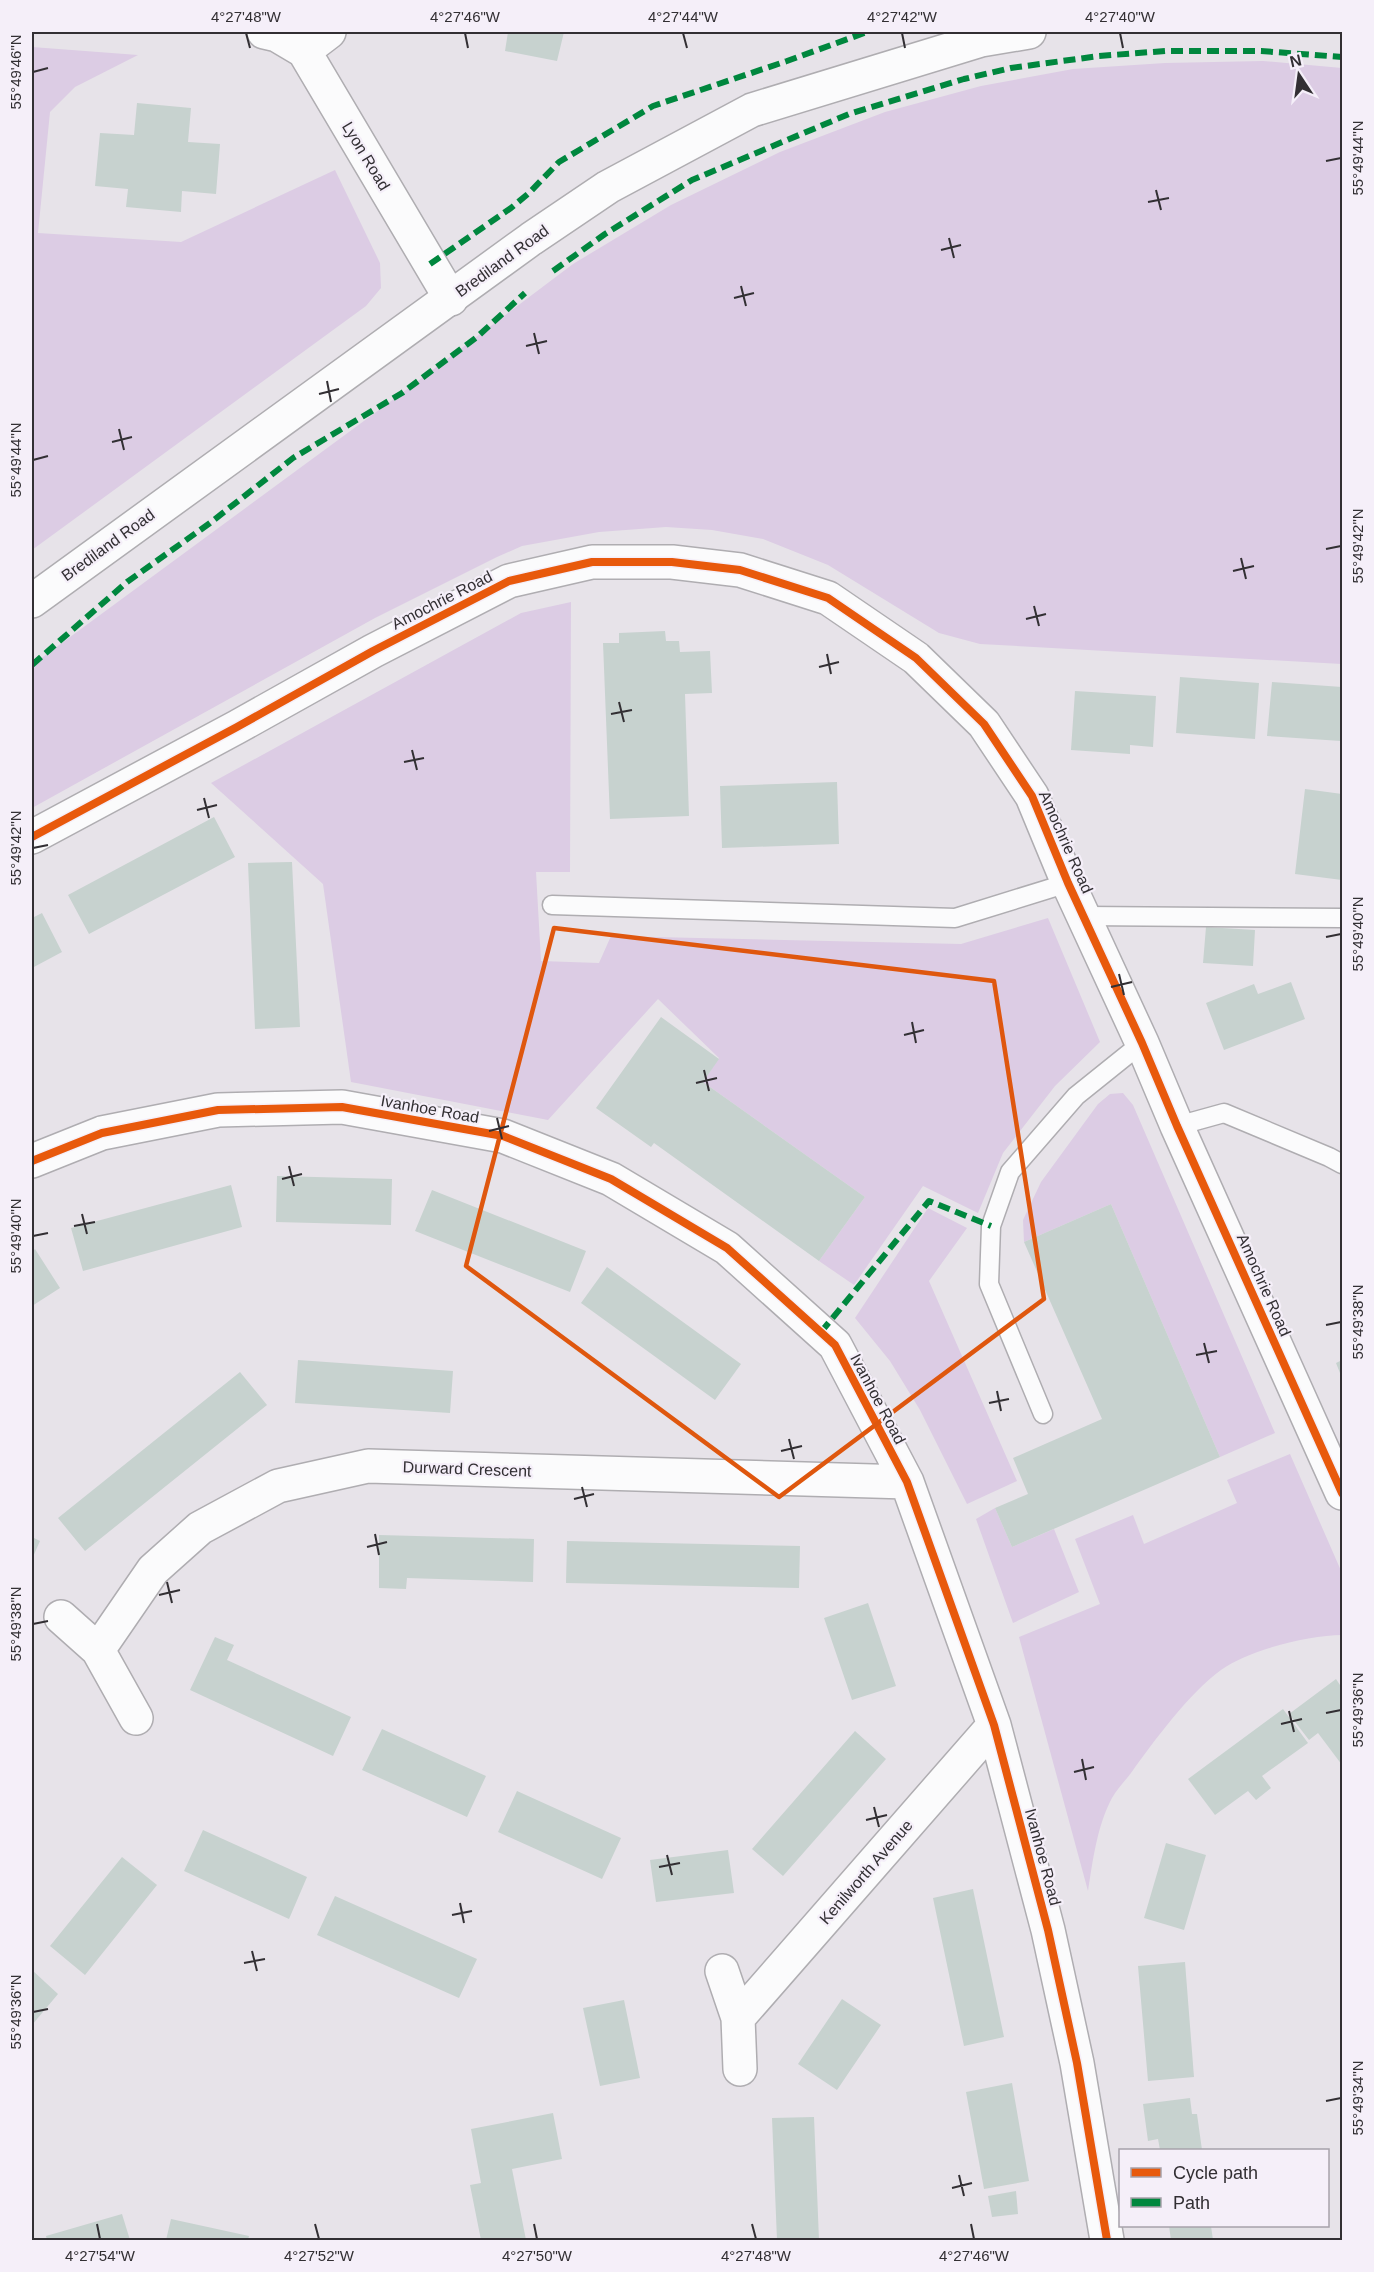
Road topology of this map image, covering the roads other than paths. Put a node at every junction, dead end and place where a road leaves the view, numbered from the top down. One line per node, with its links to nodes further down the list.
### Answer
1 (264, 32): 3 (street, Lyon Road)
2 (1029, 32): 4 (street, Brediland Road)
3 (316, 41): 4 (street, Lyon Road)
4 (451, 299): 5 (street, Brediland Road)
5 (32, 601)
6 (32, 837): 7 (street, Amochrie Road)
7 (1068, 883): 8 (lane); 9 (street, Amochrie Road)
8 (552, 905)
9 (1084, 916): 10 (lane); 11 (street, Amochrie Road)
10 (1342, 918)
11 (1142, 1043): 12 (street, Amochrie Road); 15 (lane)
12 (1177, 1126): 14 (lane); 17 (street, Amochrie Road)
13 (32, 1161): 16 (street, Ivanhoe Road)
14 (1342, 1164)
15 (1043, 1414)
16 (906, 1482): 19 (street, Durward Crescent); 21 (street, Ivanhoe Road)
17 (1342, 1493)
18 (61, 1617): 19 (street)
19 (98, 1650): 20 (street)
20 (136, 1718)
21 (994, 1725): 23 (street, Kenilworth Avenue); 25 (street, Ivanhoe Road)
22 (722, 1971): 23 (street)
23 (738, 2018): 24 (street)
24 (740, 2069)
25 (1107, 2241)

